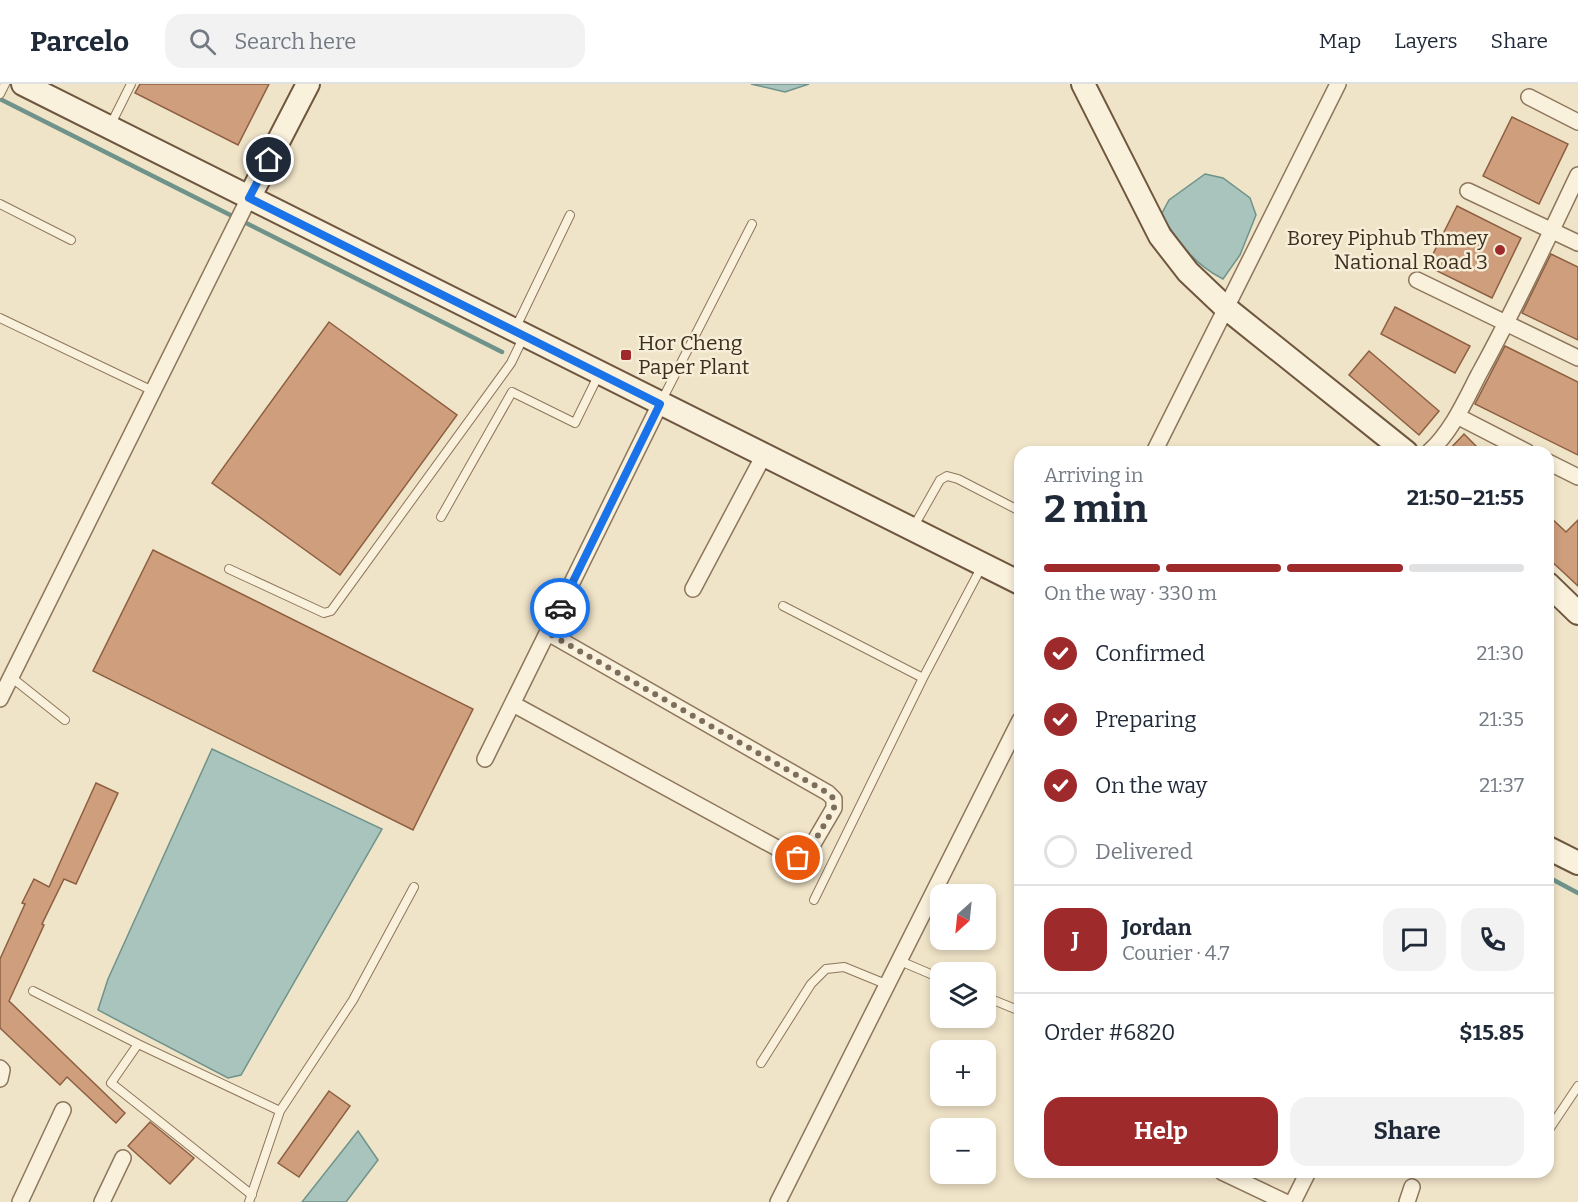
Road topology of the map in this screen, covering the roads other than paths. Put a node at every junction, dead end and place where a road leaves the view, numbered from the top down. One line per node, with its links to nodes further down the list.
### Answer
1 (131, 84): 8 (lane)
2 (308, 84): 11 (main road)
3 (1083, 84): 19 (main road)
4 (1338, 84): 19 (street)
5 (8, 88): 8 (main road)
6 (1529, 97): 7 (street)
7 (1578, 122)
8 (110, 128): 11 (main road)
9 (1578, 175): 15 (street)
10 (1468, 191): 15 (street)
11 (247, 203): 22 (main road); 25 (street)
12 (0, 204): 16 (lane)
13 (570, 215): 22 (lane)
14 (752, 224): 26 (lane)
15 (1551, 230): 17 (street); 21 (street)
16 (71, 240)
17 (1578, 243)
18 (1417, 280): 21 (street)
19 (1226, 308): 28 (street); 29 (main road)
20 (0, 318): 25 (lane)
21 (1507, 324): 23 (street); 27 (street)
22 (519, 333): 24 (main road); 39 (lane)
23 (1578, 358)
24 (600, 373): 26 (main road); 36 (lane)
25 (153, 391): 46 (street)
26 (660, 404): 32 (main road); 45 (street)
27 (1456, 416): 30 (street); 31 (street)
28 (1157, 446)
29 (1398, 446)
30 (1436, 446)
31 (1515, 446)
32 (764, 455): 37 (main road); 41 (street)
33 (1554, 465): 34 (street)
34 (1578, 477)
35 (1014, 509): 37 (lane)
36 (441, 517)
37 (912, 530): 38 (main road)
38 (982, 564): 40 (main road); 47 (lane)
39 (229, 569)
40 (1014, 580)
41 (693, 589)
42 (1554, 589): 44 (main road)
43 (783, 606): 47 (lane)
44 (1578, 611)
45 (548, 633): 49 (street); 49 (street)
46 (11, 677): 48 (street); 50 (lane)
47 (923, 678): 56 (lane)
48 (0, 699)
49 (513, 704): 52 (street)
50 (65, 720)
51 (1014, 732): 57 (street)
52 (485, 759)
53 (1554, 851): 54 (main road)
54 (1578, 863)
55 (414, 887): 69 (lane)
56 (814, 900)
57 (900, 961): 58 (lane); 59 (street)
58 (930, 974)
59 (888, 985): 64 (lane); 77 (street)
60 (33, 991): 63 (lane)
61 (996, 1001): 62 (lane)
62 (1014, 1009)
63 (138, 1044): 69 (lane); 74 (lane)
64 (761, 1063)
65 (0, 1068): 66 (street)
66 (0, 1079)
67 (1578, 1086): 70 (lane)
68 (63, 1110): 75 (street)
69 (280, 1111): 74 (lane)
70 (1554, 1122)
71 (123, 1158): 76 (street)
72 (1235, 1178): 78 (street)
73 (1305, 1178): 79 (street)
74 (250, 1199)
75 (20, 1202)
76 (102, 1202)
77 (778, 1202)
78 (1285, 1202)
79 (1293, 1202)

